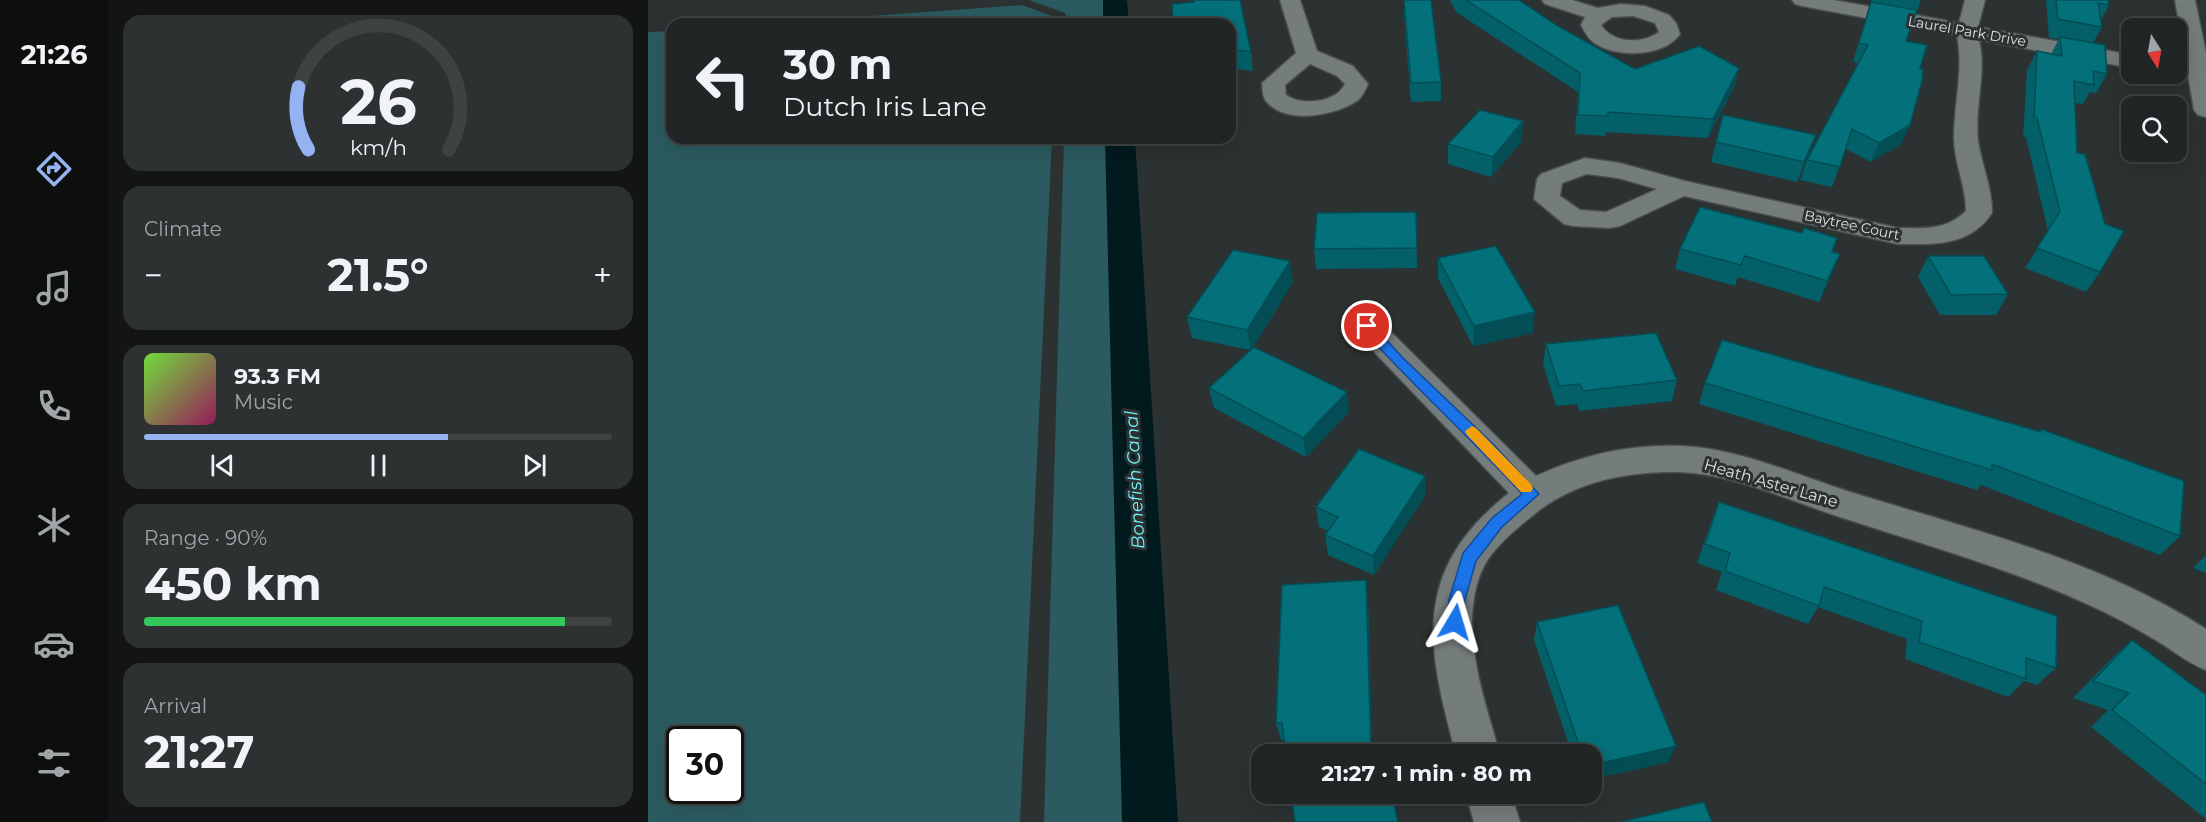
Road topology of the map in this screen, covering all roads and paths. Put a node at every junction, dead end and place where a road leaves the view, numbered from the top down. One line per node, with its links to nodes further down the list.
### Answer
1 (1290, 0): 9 (street)
2 (1552, 0): 6 (street)
3 (1802, 0): 8 (street, Laurel Park Drive)
4 (1975, 0): 8 (street)
5 (2192, 2): 7 (street)
6 (1598, 15)
7 (2197, 24): 12 (street)
8 (1967, 31): 10 (street, Laurel Park Drive); 14 (street, Baytree Court)
9 (1307, 55)
10 (2121, 60)
11 (2187, 72): 12 (street)
12 (2199, 74): 13 (street)
13 (2206, 110)
14 (1681, 188)
15 (1367, 326): 16 (street)
16 (1532, 494): 17 (street, Heath Aster Lane); 18 (street, Heath Aster Lane)
17 (2206, 651)
18 (1475, 744)
19 (1492, 804): 20 (street)
20 (1497, 822)

